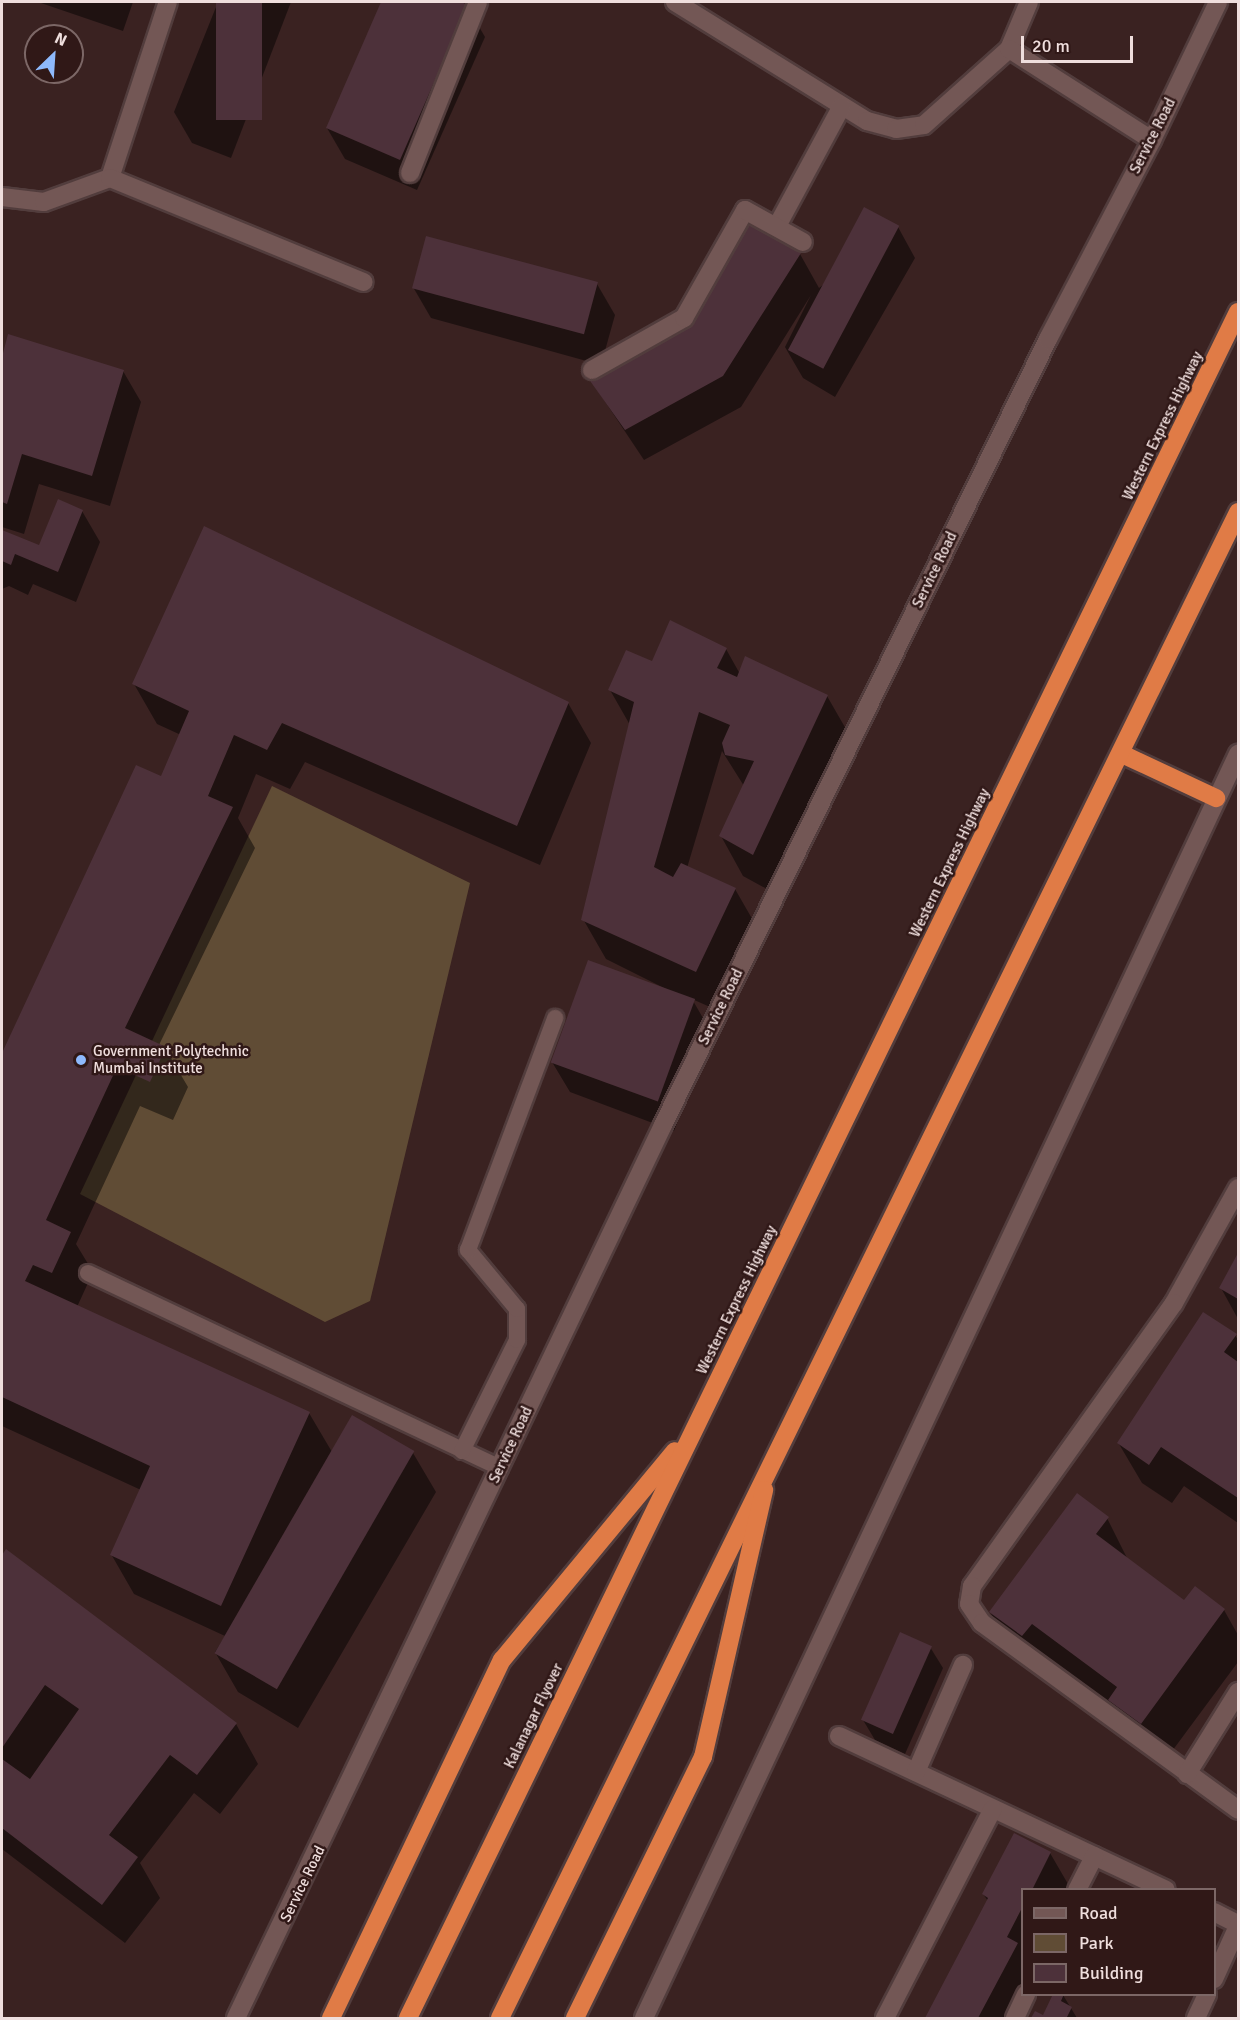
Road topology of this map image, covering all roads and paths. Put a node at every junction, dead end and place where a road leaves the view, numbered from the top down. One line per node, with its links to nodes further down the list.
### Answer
1 (168, 2): 10 (street)
2 (478, 2): 9 (street)
3 (675, 2): 7 (street)
4 (1029, 2): 6 (street)
5 (1218, 2): 8 (street, Service Road)
6 (1009, 49): 7 (street); 8 (street)
7 (842, 106): 12 (street)
8 (1152, 140): 27 (street, Service Road)
9 (410, 173)
10 (110, 178): 11 (street); 14 (street)
11 (2, 197)
12 (777, 226): 13 (street); 16 (street)
13 (803, 242)
14 (363, 282)
15 (1239, 312): 24 (highway, Western Express Highway)
16 (592, 370)
17 (1239, 512): 18 (highway)
18 (1122, 754): 20 (highway); 26 (highway)
19 (1239, 754): 20 (street)
20 (1216, 798): 48 (street)
21 (555, 1018): 25 (lane)
22 (1239, 1188): 32 (street)
23 (88, 1273): 25 (lane)
24 (694, 1429): 44 (highway); 45 (highway, Kalanagar Flyover)
25 (462, 1450): 27 (lane)
26 (771, 1459): 46 (highway); 47 (highway)
27 (500, 1468): 43 (street, Service Road)
28 (963, 1665): 31 (street)
29 (1239, 1692): 32 (street)
30 (839, 1736): 31 (street)
31 (916, 1773): 33 (street)
32 (1187, 1774): 34 (street)
33 (993, 1809): 35 (street); 49 (street)
34 (1239, 1810)
35 (1094, 1856): 36 (street); 37 (street)
36 (1078, 1888)
37 (1162, 1888)
38 (1216, 1913): 39 (street)
39 (1239, 1925): 40 (street)
40 (1216, 1977)
41 (1026, 1996): 50 (street)
42 (1207, 1996): 51 (street)
43 (236, 2019)
44 (331, 2019)
45 (408, 2019)
46 (500, 2019)
47 (575, 2019)
48 (644, 2019)
49 (885, 2019)
50 (1015, 2019)
51 (1196, 2019)

